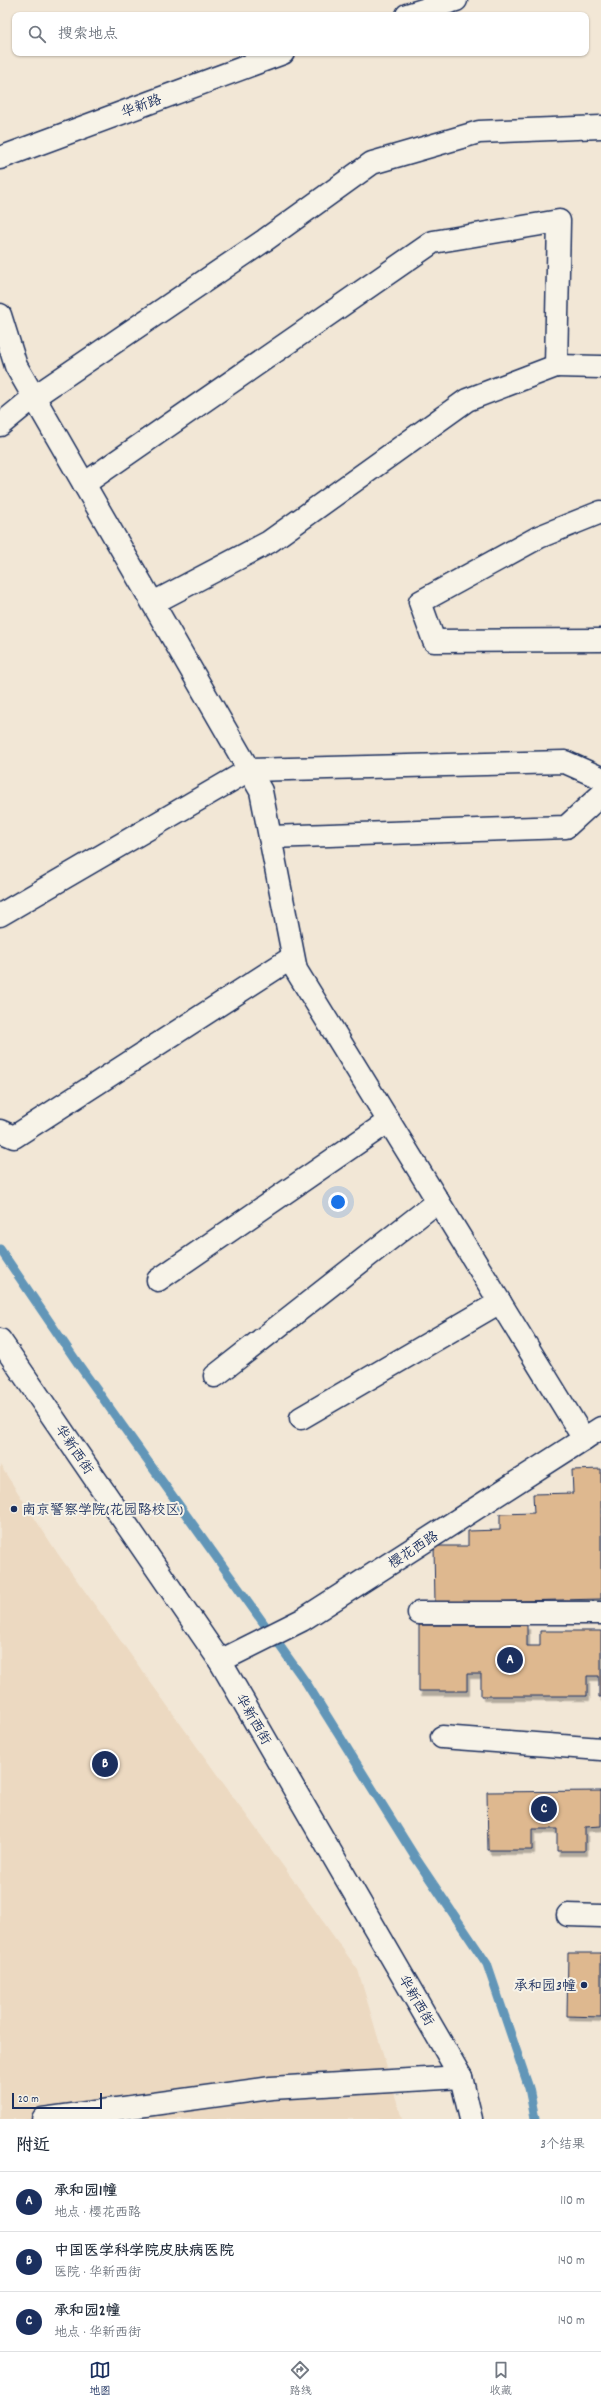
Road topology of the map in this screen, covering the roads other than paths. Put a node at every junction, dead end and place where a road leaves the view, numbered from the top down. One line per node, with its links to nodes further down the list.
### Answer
1 (456, 0): 2 (street)
2 (417, 12)
3 (275, 56): 5 (street, 华新路)
4 (601, 127): 9 (street)
5 (0, 158)
6 (0, 315): 9 (street)
7 (556, 366): 8 (street); 11 (street); 13 (street)
8 (601, 367)
9 (34, 397): 10 (street); 11 (street)
10 (0, 425)
11 (84, 484): 13 (street)
12 (601, 512): 14 (street)
13 (153, 603): 15 (street)
14 (601, 640)
15 (249, 770): 16 (street); 18 (street); 19 (street)
16 (601, 778)
17 (601, 795): 18 (street)
18 (270, 837): 20 (street)
19 (0, 915)
20 (294, 956): 21 (street); 22 (street)
21 (389, 1121): 23 (street); 24 (street)
22 (0, 1131)
23 (438, 1201): 25 (street); 27 (street)
24 (158, 1280)
25 (500, 1302): 28 (street); 29 (street)
26 (0, 1340): 32 (street, 华新西街)
27 (215, 1376)
28 (301, 1418)
29 (592, 1433): 32 (street, 樱花西路)
30 (420, 1613): 31 (street)
31 (601, 1613)
32 (220, 1661): 37 (street, 华新西街)
33 (442, 1737): 34 (street)
34 (601, 1749)
35 (568, 1915): 36 (street)
36 (601, 1916)
37 (461, 2076): 38 (street); 39 (street, 华新西街)
38 (43, 2119)
39 (471, 2119)

